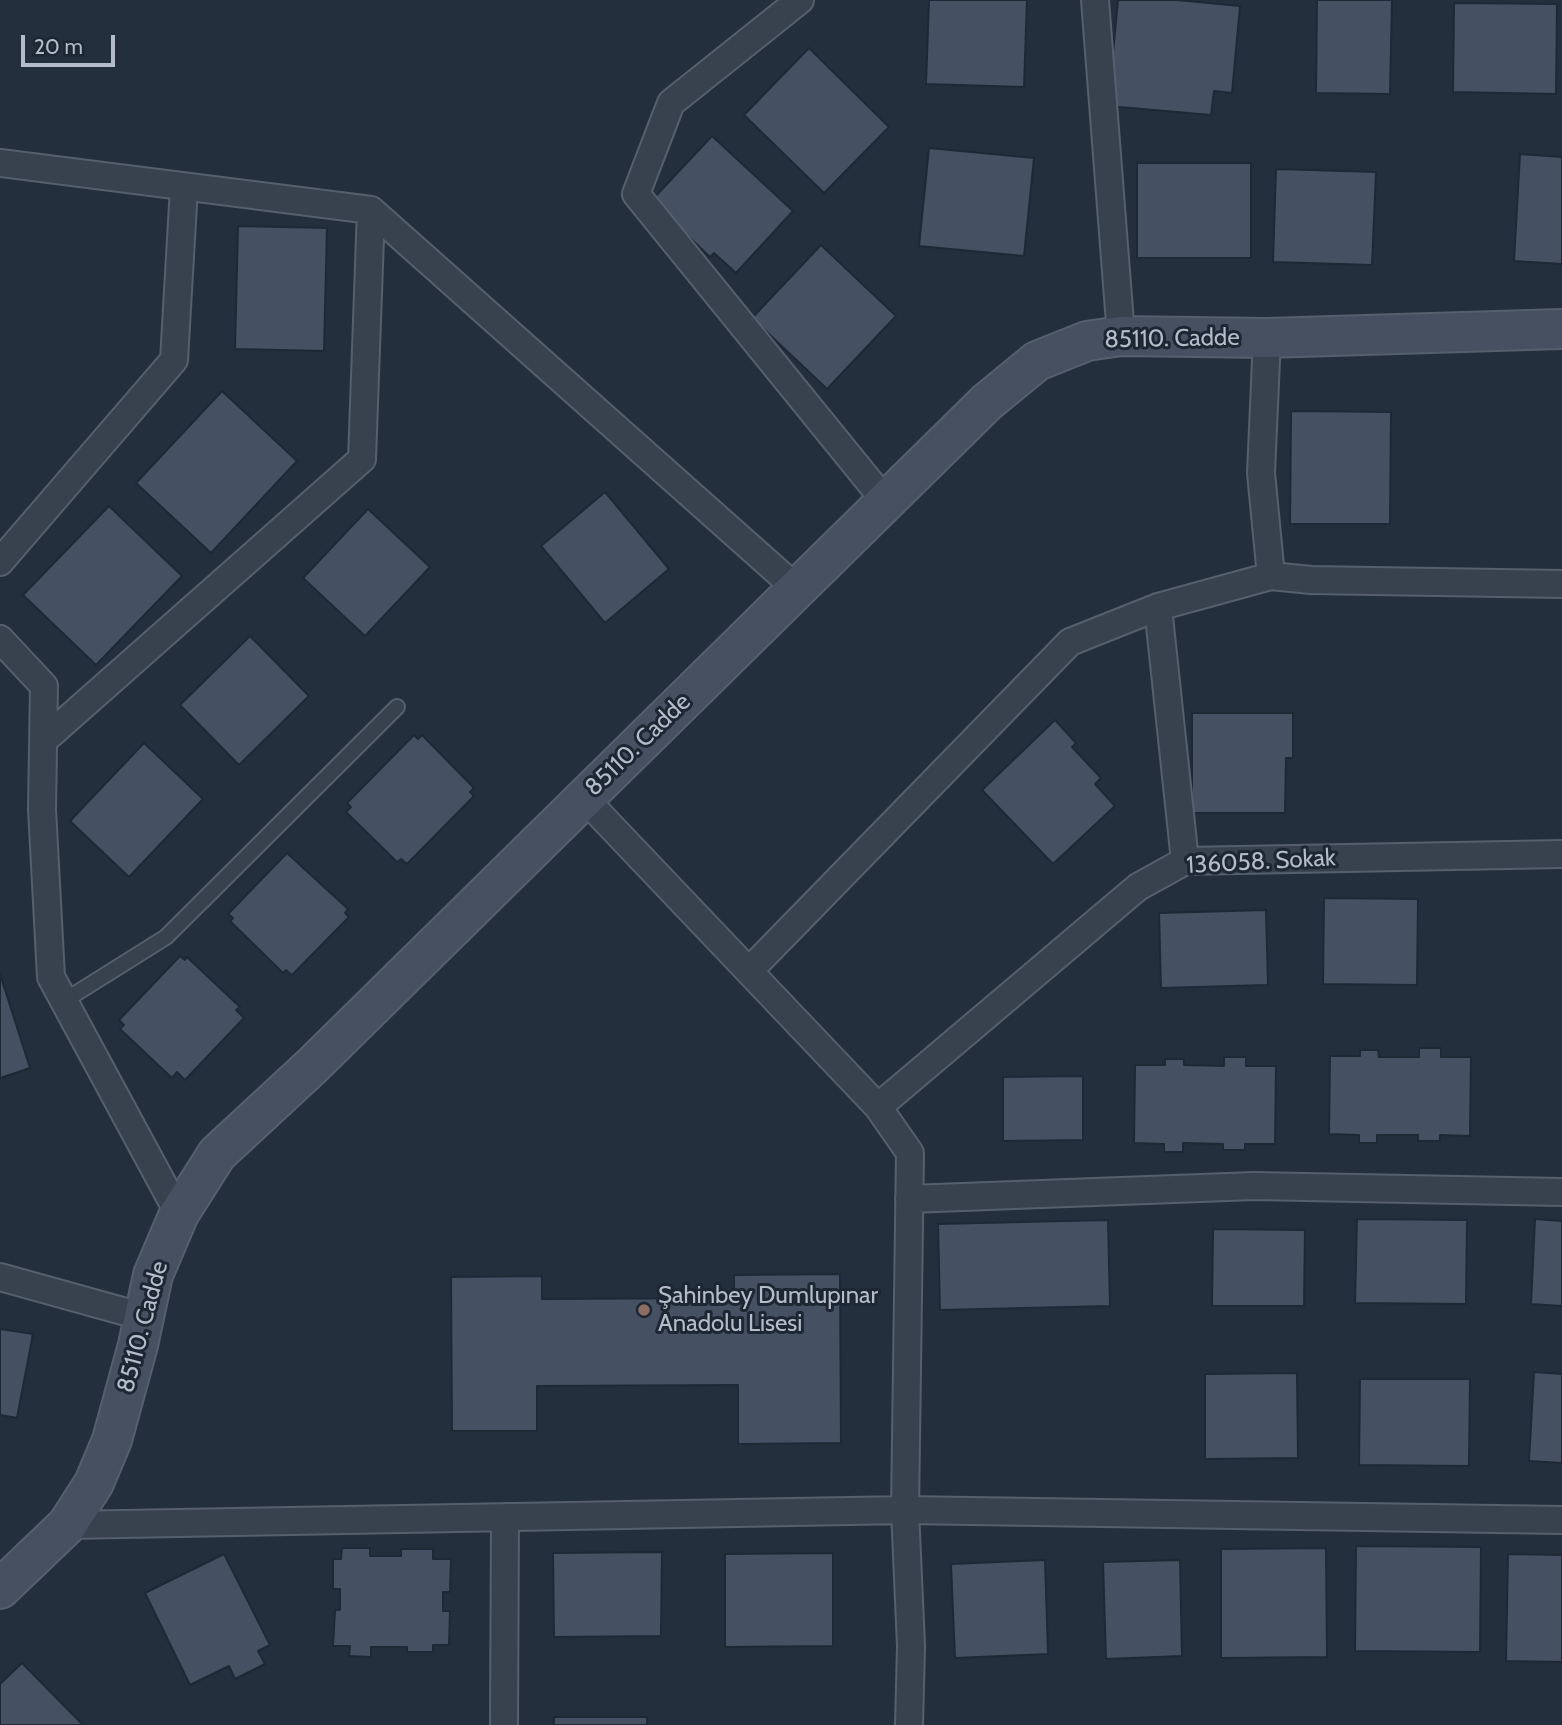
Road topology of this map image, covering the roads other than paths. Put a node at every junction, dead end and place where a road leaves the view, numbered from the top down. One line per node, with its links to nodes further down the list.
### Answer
1 (800, 0): 9 (street)
2 (1095, 0): 7 (street)
3 (0, 163): 4 (street)
4 (184, 187): 5 (street); 10 (street)
5 (371, 210): 13 (street); 17 (street)
6 (1562, 329): 8 (street, 85110. Cadde)
7 (1121, 336): 8 (street, 85110. Cadde); 9 (street, 85110. Cadde)
8 (1267, 338): 11 (street)
9 (886, 502): 13 (street, 85110. Cadde)
10 (0, 562)
11 (1271, 576): 12 (street); 14 (street)
12 (1562, 584)
13 (797, 589): 18 (street, 85110. Cadde)
14 (1158, 607): 20 (street); 21 (street)
15 (0, 639): 17 (street)
16 (397, 707): 22 (lane)
17 (44, 740): 22 (street)
18 (584, 798): 21 (street); 26 (street, 85110. Cadde)
19 (1562, 854): 20 (street, 136058. Sokak)
20 (1185, 861): 23 (street, 136058. Sokak)
21 (749, 971): 23 (street)
22 (64, 1001): 26 (street)
23 (878, 1107): 25 (street)
24 (1562, 1192): 25 (street)
25 (909, 1199): 29 (street)
26 (179, 1214): 28 (street, 85110. Cadde)
27 (0, 1277): 28 (street)
28 (144, 1317): 32 (street, 85110. Cadde)
29 (905, 1510): 30 (street); 31 (street); 35 (street)
30 (505, 1517): 32 (street); 34 (street)
31 (1562, 1520)
32 (67, 1525): 33 (street, 85110. Cadde)
33 (0, 1589)
34 (504, 1725)
35 (909, 1725)

